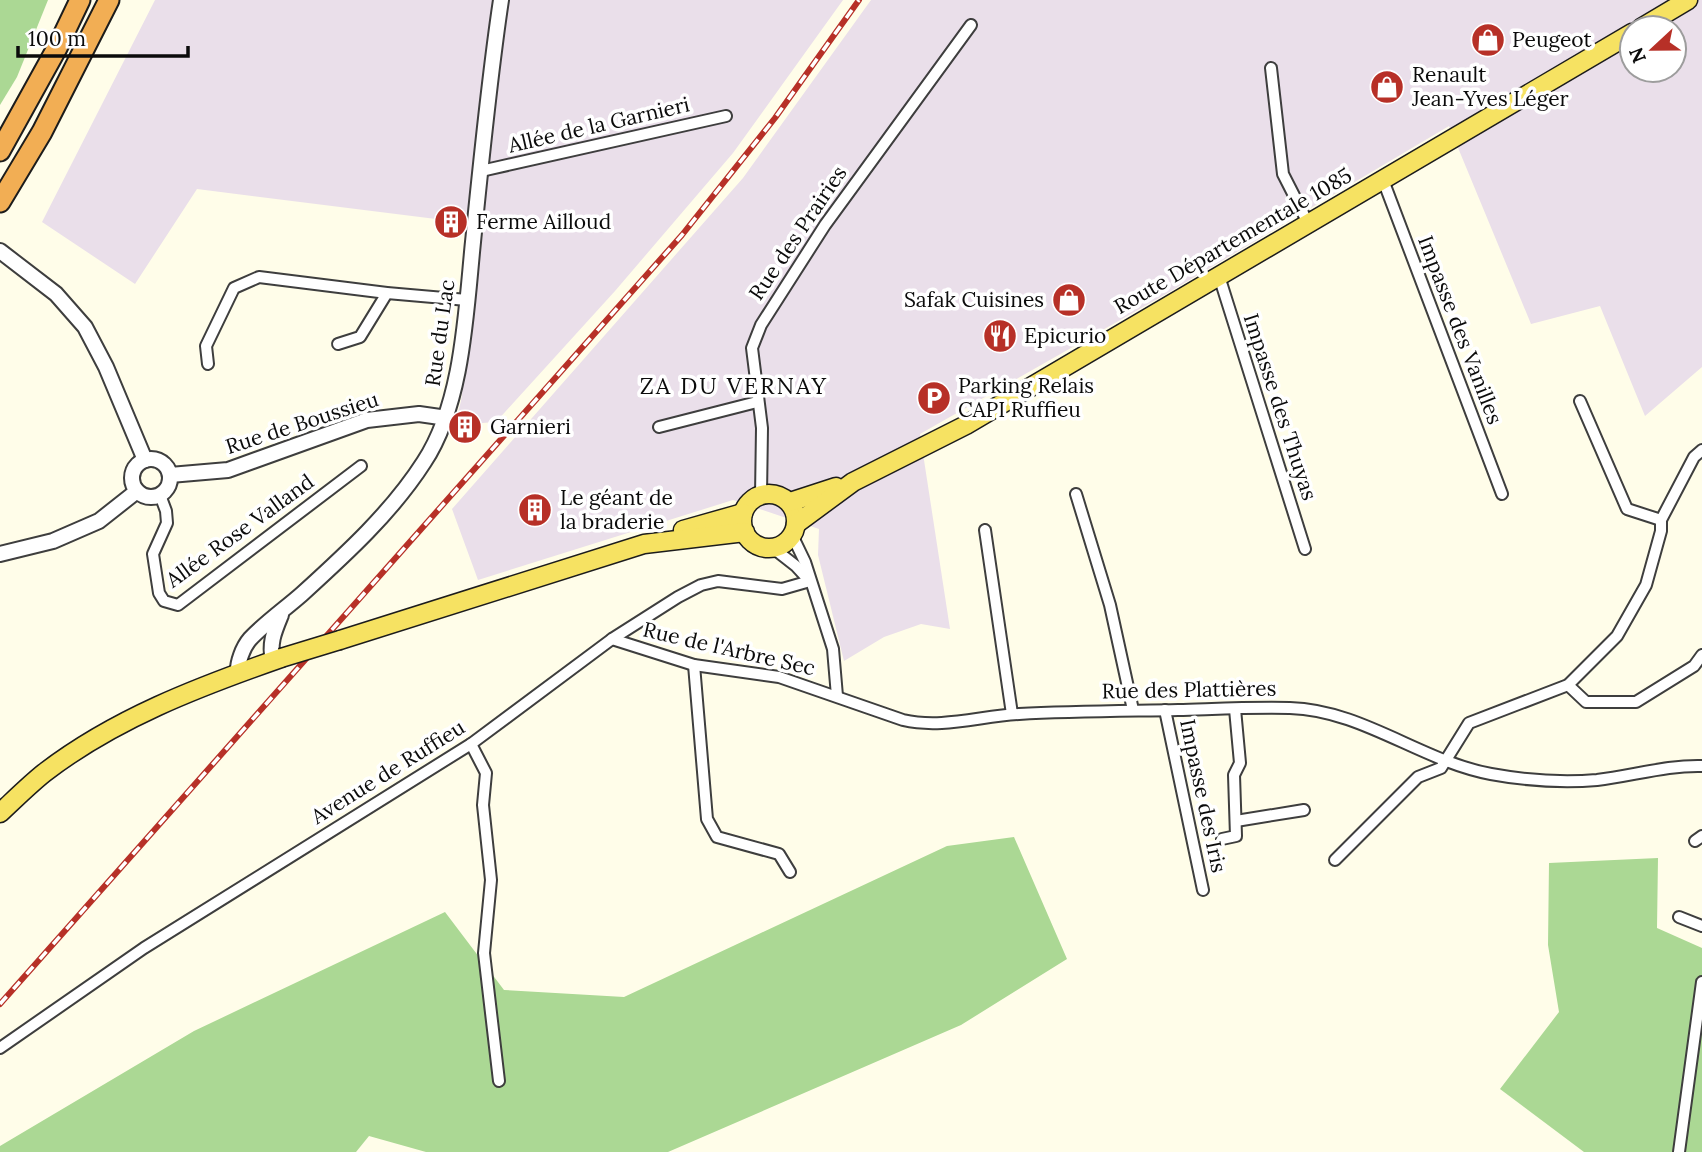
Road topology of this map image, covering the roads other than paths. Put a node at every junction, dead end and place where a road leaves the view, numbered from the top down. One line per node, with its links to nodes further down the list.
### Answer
1 (80, 0): 10 (highway)
2 (109, 0): 13 (highway)
3 (501, 0): 11 (street, Rue du Lac)
4 (1688, 0): 5 (main road)
5 (1664, 14)
6 (971, 25): 22 (street, Rue des Prairies)
7 (1618, 41): 12 (main road, Route Départementale 1085)
8 (1271, 68): 14 (street)
9 (726, 116): 11 (street, Allée de la Garnieri)
10 (0, 151)
11 (481, 170): 18 (street, Rue du Lac)
12 (1382, 180): 14 (main road, Route Départementale 1085); 32 (street, Impasse des Vanilles)
13 (0, 202)
14 (1308, 223): 16 (main road, Route Départementale 1085)
15 (5, 254): 26 (street)
16 (1219, 276): 29 (main road, Route Départementale 1085); 43 (street, Impasse des Thuyas)
17 (387, 293): 18 (street); 19 (street); 20 (street)
18 (467, 300): 23 (street, Rue du Lac)
19 (338, 344)
20 (208, 364)
21 (1580, 401): 37 (street)
22 (757, 402): 24 (street); 34 (street, Rue des Prairies)
23 (447, 418): 28 (street, Rue de Boussieu); 46 (street, Rue du Lac)
24 (659, 428)
25 (1702, 450): 37 (street)
26 (145, 460): 28 (street); 30 (street)
27 (361, 466): 33 (street, Allée Rose Valland)
28 (170, 475): 33 (street)
29 (853, 482): 35 (main road); 38 (main road)
30 (137, 491): 33 (street); 44 (street)
31 (1076, 494): 55 (street)
32 (1502, 494)
33 (160, 495)
34 (761, 495): 35 (main road); 36 (main road)
35 (789, 502): 38 (main road)
36 (743, 513): 40 (main road); 41 (main road)
37 (1661, 520): 52 (street)
38 (794, 530): 42 (main road); 45 (street)
39 (985, 530): 57 (street)
40 (745, 532): 41 (main road); 42 (main road)
41 (644, 544): 49 (main road, bridge)
42 (773, 548): 45 (street)
43 (1305, 549)
44 (0, 554)
45 (810, 581): 47 (street, Avenue de Ruffieu); 53 (street)
46 (283, 611): 49 (street, Rue du Lac); 51 (street, Rue du Lac)
47 (612, 639): 50 (street, Rue de l'Arbre Sec); 58 (street, Avenue de Ruffieu)
48 (1702, 655): 52 (street)
49 (277, 660): 51 (main road)
50 (694, 665): 53 (street, Rue de l'Arbre Sec); 66 (street)
51 (238, 673): 62 (main road)
52 (1568, 685): 59 (street)
53 (837, 696): 57 (street, Rue des Plattières)
54 (1235, 709): 56 (street, Rue des Plattières); 59 (street, Rue des Plattières); 63 (street)
55 (1133, 710): 56 (street, Rue des Plattières); 57 (street, Rue des Plattières)
56 (1165, 710): 67 (street, Impasse des Iris)
57 (1012, 714)
58 (471, 744): 71 (street, Avenue de Ruffieu); 72 (street)
59 (1446, 761): 60 (street, Rue des Plattières); 65 (street)
60 (1702, 766)
61 (1304, 810): 63 (street)
62 (0, 813)
63 (1236, 821): 64 (street)
64 (1222, 839)
65 (1335, 860)
66 (790, 873)
67 (1203, 890)
68 (1679, 917): 69 (street)
69 (1702, 926)
70 (1702, 982): 73 (street)
71 (0, 1048)
72 (499, 1081)
73 (1679, 1152)

